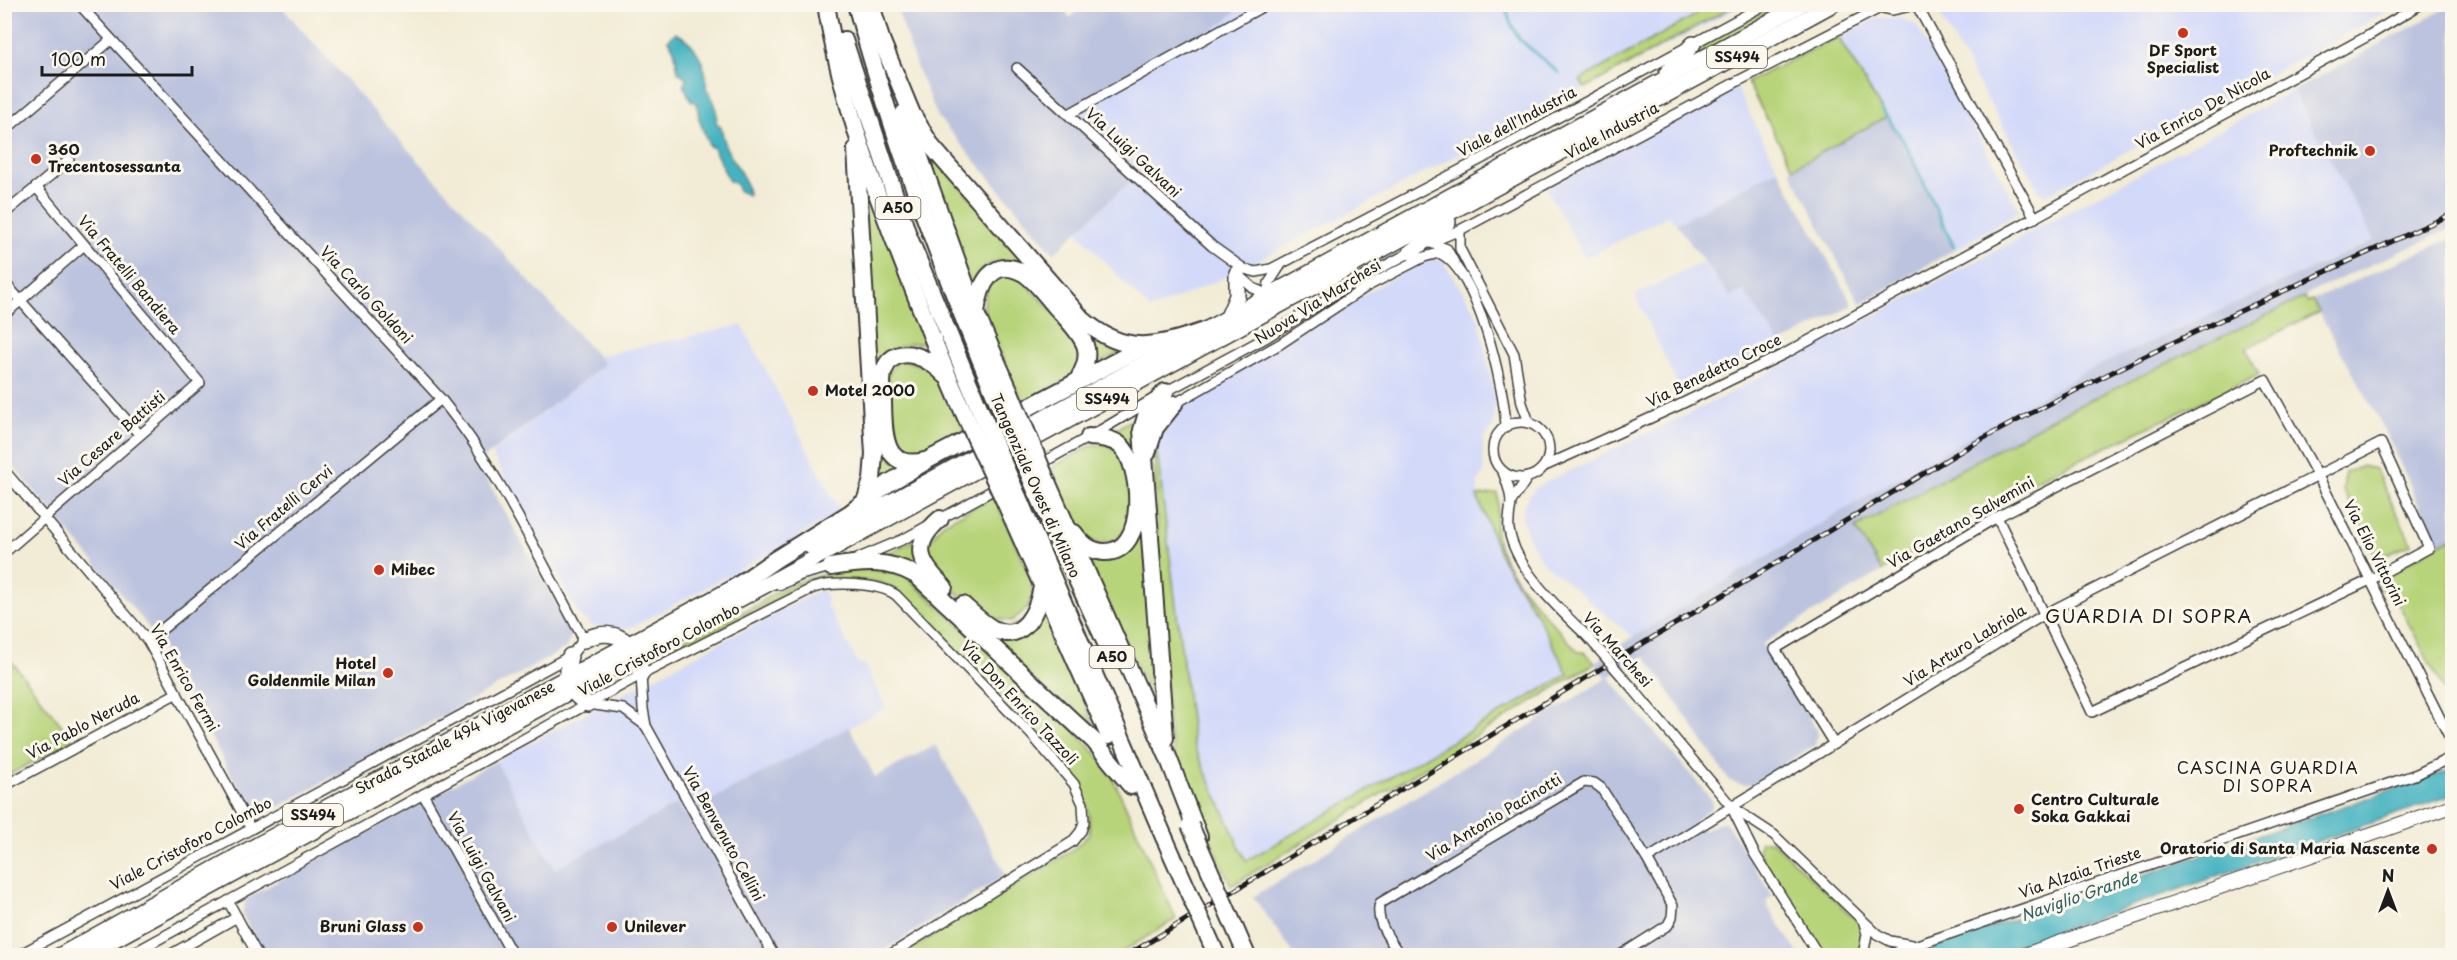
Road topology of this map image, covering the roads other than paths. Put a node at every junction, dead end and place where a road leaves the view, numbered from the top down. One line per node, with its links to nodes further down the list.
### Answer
1 (79, 4): 17 (street, Via Carlo Goldoni)
2 (826, 4): 21 (highway)
3 (834, 4): 52 (highway, Tangenziale Ovest di Milano / A50)
4 (856, 4): 49 (highway, Tangenziale Ovest di Milano / A50)
5 (871, 4): 16 (highway)
6 (1267, 4): 22 (street)
7 (1766, 4): 18 (street, Viale dell'Industria)
8 (1802, 4): 20 (main road, SS494)
9 (1833, 4): 26 (main road, SS494)
10 (1906, 4): 14 (main road)
11 (1916, 4): 28 (street)
12 (2421, 4): 15 (street, Via Enrico De Nicola)
13 (2431, 4): 15 (street, Via Enrico De Nicola)
14 (1881, 5): 29 (street, Viale Industria)
15 (2385, 27): 28 (street, Via Enrico De Nicola)
16 (878, 32): 41 (highway); 45 (highway)
17 (111, 40): 23 (street); 51 (street, Via Carlo Goldoni)
18 (1694, 44): 20 (main road); 33 (street, Viale dell'Industria)
19 (1017, 68): 22 (street, Via Luigi Galvani)
20 (1658, 83): 37 (main road, SS494)
21 (852, 112): 52 (highway); 67 (highway)
22 (1068, 114): 35 (street, Via Luigi Galvani)
23 (4, 131)
24 (69, 160): 25 (street)
25 (36, 188): 27 (street); 31 (street, Via Fratelli Bandiera)
26 (1474, 200): 32 (main road); 38 (main road, SS494)
27 (4, 214)
28 (2035, 218): 40 (street, Via Enrico De Nicola)
29 (1460, 230): 30 (street, Viale Industria); 53 (street)
30 (1430, 243): 32 (street, Viale Industria); 34 (street)
31 (84, 245): 39 (street); 48 (street, Via Fratelli Bandiera)
32 (1411, 252): 50 (street, Viale Industria)
33 (1281, 264): 35 (street, Via Luigi Galvani); 37 (street)
34 (1455, 266): 50 (street, Nuova Via Marchesi); 54 (street)
35 (1233, 267): 37 (street, Via Luigi Galvani); 43 (main road)
36 (4, 282): 39 (street)
37 (1267, 295): 38 (street); 43 (main road, SS494)
38 (1292, 298): 78 (main road, SS494)
39 (21, 300): 42 (street); 55 (street)
40 (1862, 312): 58 (street, Via Benedetto Croce)
41 (976, 314): 46 (highway); 49 (highway)
42 (4, 315)
43 (1228, 317): 44 (main road, SS494)
44 (1207, 330): 45 (highway); 78 (main road, SS494)
45 (1146, 345): 46 (highway)
46 (1078, 380): 59 (highway)
47 (2265, 380): 63 (street, Via Elio Vittorini); 69 (street, Via Gaetano Salvemini)
48 (200, 383): 55 (street, Via Cesare Battisti)
49 (1004, 396): 65 (highway, Tangenziale Ovest di Milano / A50, bridge)
50 (1170, 398): 56 (street); 91 (highway)
51 (441, 399): 80 (street, Via Carlo Goldoni); 81 (street, Via Fratelli Cervi)
52 (966, 405): 59 (highway); 66 (highway, bridge)
53 (1529, 422): 54 (street); 57 (street)
54 (1506, 426): 62 (street)
55 (139, 434): 70 (street, Via Cesare Battisti)
56 (1089, 437): 71 (street); 72 (highway)
57 (1550, 445): 58 (street); 60 (street)
58 (1577, 452): 60 (street, Via Benedetto Croce)
59 (928, 460): 67 (highway)
60 (1545, 466): 64 (street)
61 (4, 470): 70 (street, Via Enrico Fermi)
62 (1503, 472): 64 (street); 68 (street)
63 (2318, 476): 75 (street, Via Elio Vittorini); 75 (street, Via Arturo Labriola); 79 (street, Via Arturo Labriola)
64 (1528, 477): 68 (street)
65 (1042, 486): 72 (highway); 98 (highway, Tangenziale Ovest di Milano / A50)
66 (1012, 500): 77 (highway); 100 (highway, Tangenziale Ovest di Milano / A50)
67 (865, 501): 78 (highway)
68 (1511, 502): 96 (street, Via Marchesi, bridge)
69 (1997, 517): 79 (street); 90 (street, Via Gaetano Salvemini)
70 (44, 518): 73 (street, Via Cesare Battisti); 81 (street, Via Enrico Fermi)
71 (940, 519): 74 (street); 77 (highway)
72 (1066, 523): 91 (highway)
73 (4, 553)
74 (831, 567): 78 (street); 94 (highway)
75 (2370, 580): 79 (street); 89 (street, Via Elio Vittorini)
76 (828, 584): 84 (street, Viale Cristoforo Colombo); 114 (street, Via Don Enrico Tazzoli)
77 (1042, 587): 94 (highway)
78 (737, 593): 82 (main road, SS494)
79 (2045, 614): 90 (street, Via Arturo Labriola)
80 (584, 640): 82 (main road); 83 (street)
81 (148, 641): 86 (street, Via Enrico Fermi)
82 (634, 649): 84 (main road); 85 (main road, Strada Statale 494 Vigevanese / SS494)
83 (570, 656): 85 (main road); 99 (street, Viale Cristoforo Colombo)
84 (641, 675): 87 (street, Viale Cristoforo Colombo); 88 (street)
85 (570, 684): 87 (main road); 107 (main road, Strada Statale 494 Vigevanese / SS494); 108 (main road, Strada Statale 494 Vigevanese / SS494)
86 (177, 693): 93 (street, Via Pablo Neruda); 99 (street, Via Enrico Fermi)
87 (588, 704): 88 (street); 95 (street, Viale Cristoforo Colombo)
88 (646, 726): 113 (street, Via Benvenuto Cellini)
89 (2452, 742)
90 (1834, 744): 96 (street, Via Arturo Labriola)
91 (1168, 757): 98 (highway)
92 (2452, 757): 105 (street, Via Alzaia Trieste)
93 (4, 786)
94 (1131, 786): 100 (highway)
95 (423, 794): 102 (street, Viale Cristoforo Colombo); 112 (street, Via Luigi Galvani)
96 (1731, 806): 101 (street); 104 (street, Via Marchesi); 120 (street, Via Marchesi)
97 (2452, 806): 123 (main road)
98 (1192, 825): 117 (highway, Tangenziale Ovest di Milano / A50, bridge)
99 (251, 829): 106 (street, Viale Cristoforo Colombo)
100 (1159, 838): 115 (highway); 116 (highway, Tangenziale Ovest di Milano / A50, bridge)
101 (1647, 859): 118 (street, Via Antonio Pacinotti); 119 (street, Via Antonio Pacinotti)
102 (228, 901): 103 (street); 109 (street, Viale Cristoforo Colombo)
103 (237, 917): 110 (street); 111 (street)
104 (1864, 923): 105 (street, Via Marchesi); 121 (street)
105 (1916, 945): 122 (street, Via Alzaia Trieste)
106 (17, 956)
107 (59, 956)
108 (84, 956)
109 (128, 956)
110 (168, 956)
111 (258, 956)
112 (513, 956)
113 (774, 956)
114 (888, 956)
115 (1205, 956)
116 (1217, 956)
117 (1247, 956)
118 (1400, 956)
119 (1619, 956)
120 (1819, 956)
121 (1863, 956)
122 (1885, 956)
123 (2022, 956)

